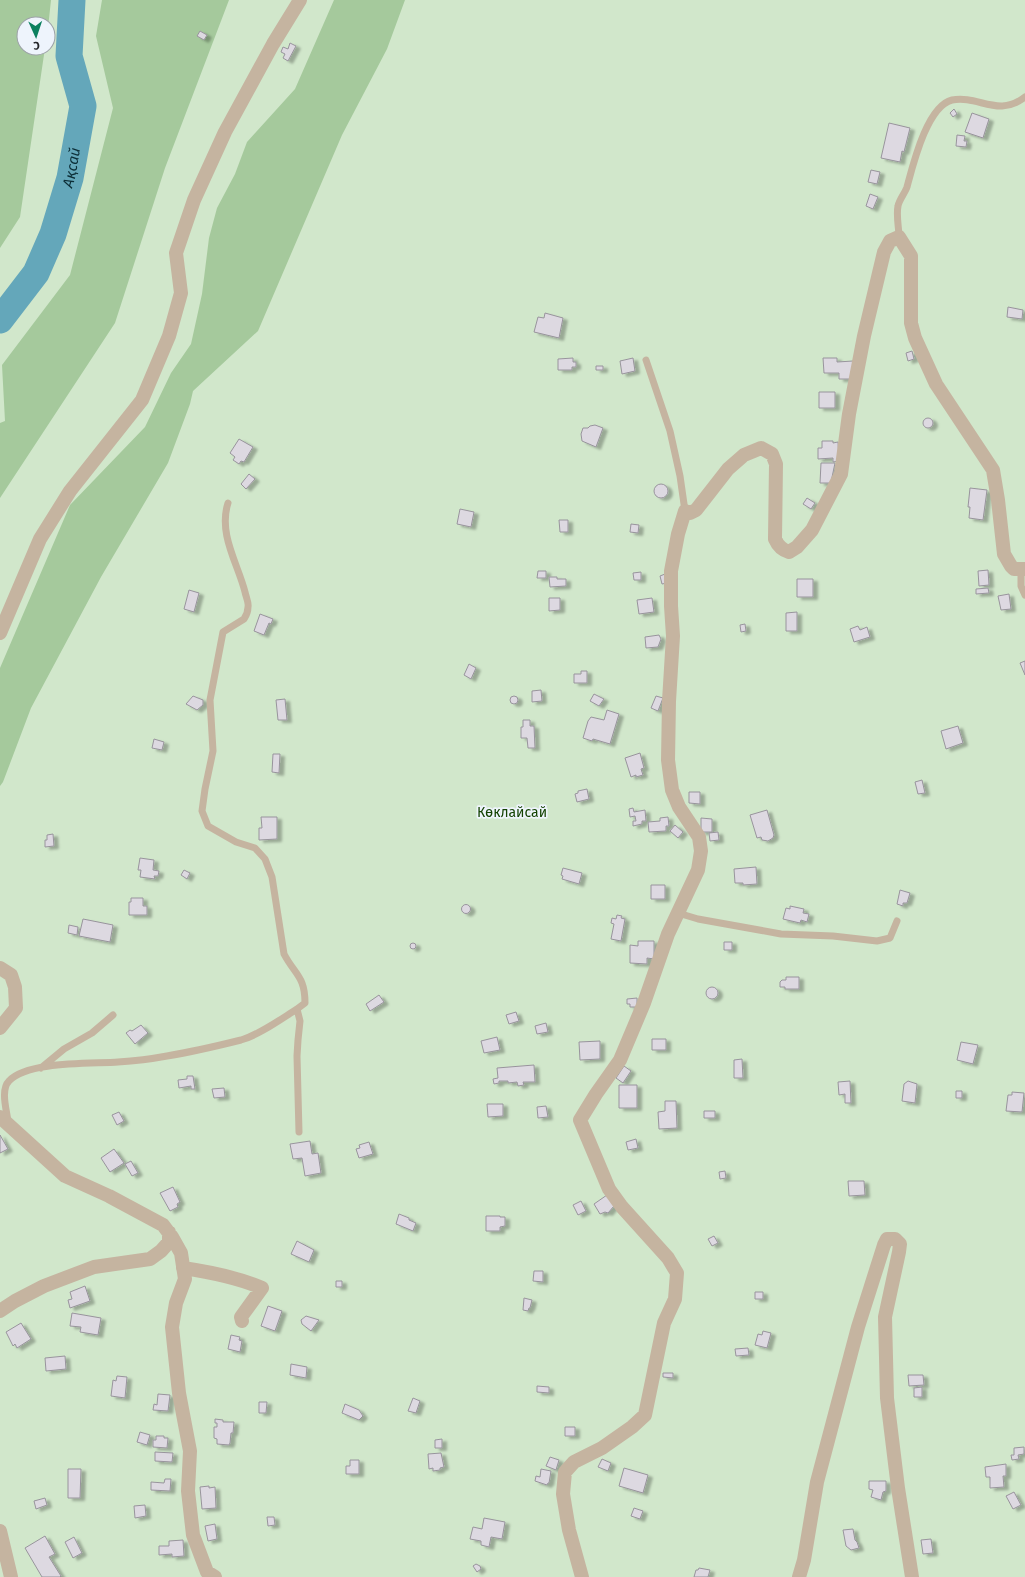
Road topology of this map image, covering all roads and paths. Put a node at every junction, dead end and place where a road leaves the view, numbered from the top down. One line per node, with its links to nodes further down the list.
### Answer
1 (300, 0): 9 (street)
2 (1025, 97): 3 (lane)
3 (900, 237): 6 (street); 7 (street)
4 (646, 360): 6 (lane)
5 (228, 503): 13 (lane)
6 (685, 511): 10 (street)
7 (1023, 569): 8 (lane)
8 (1025, 595)
9 (0, 633)
10 (678, 913): 11 (lane); 26 (street)
11 (897, 921)
12 (0, 968): 15 (street)
13 (297, 1009): 16 (lane); 18 (lane)
14 (113, 1015): 16 (lane)
15 (0, 1028)
16 (41, 1068): 17 (lane)
17 (4, 1120): 19 (street)
18 (299, 1132)
19 (169, 1232): 20 (street); 21 (street)
20 (183, 1268): 22 (street); 25 (street)
21 (0, 1311)
22 (242, 1321)
23 (0, 1531): 24 (street)
24 (11, 1577)
25 (215, 1577)
26 (582, 1577)
27 (799, 1577): 28 (street)
28 (912, 1577)

